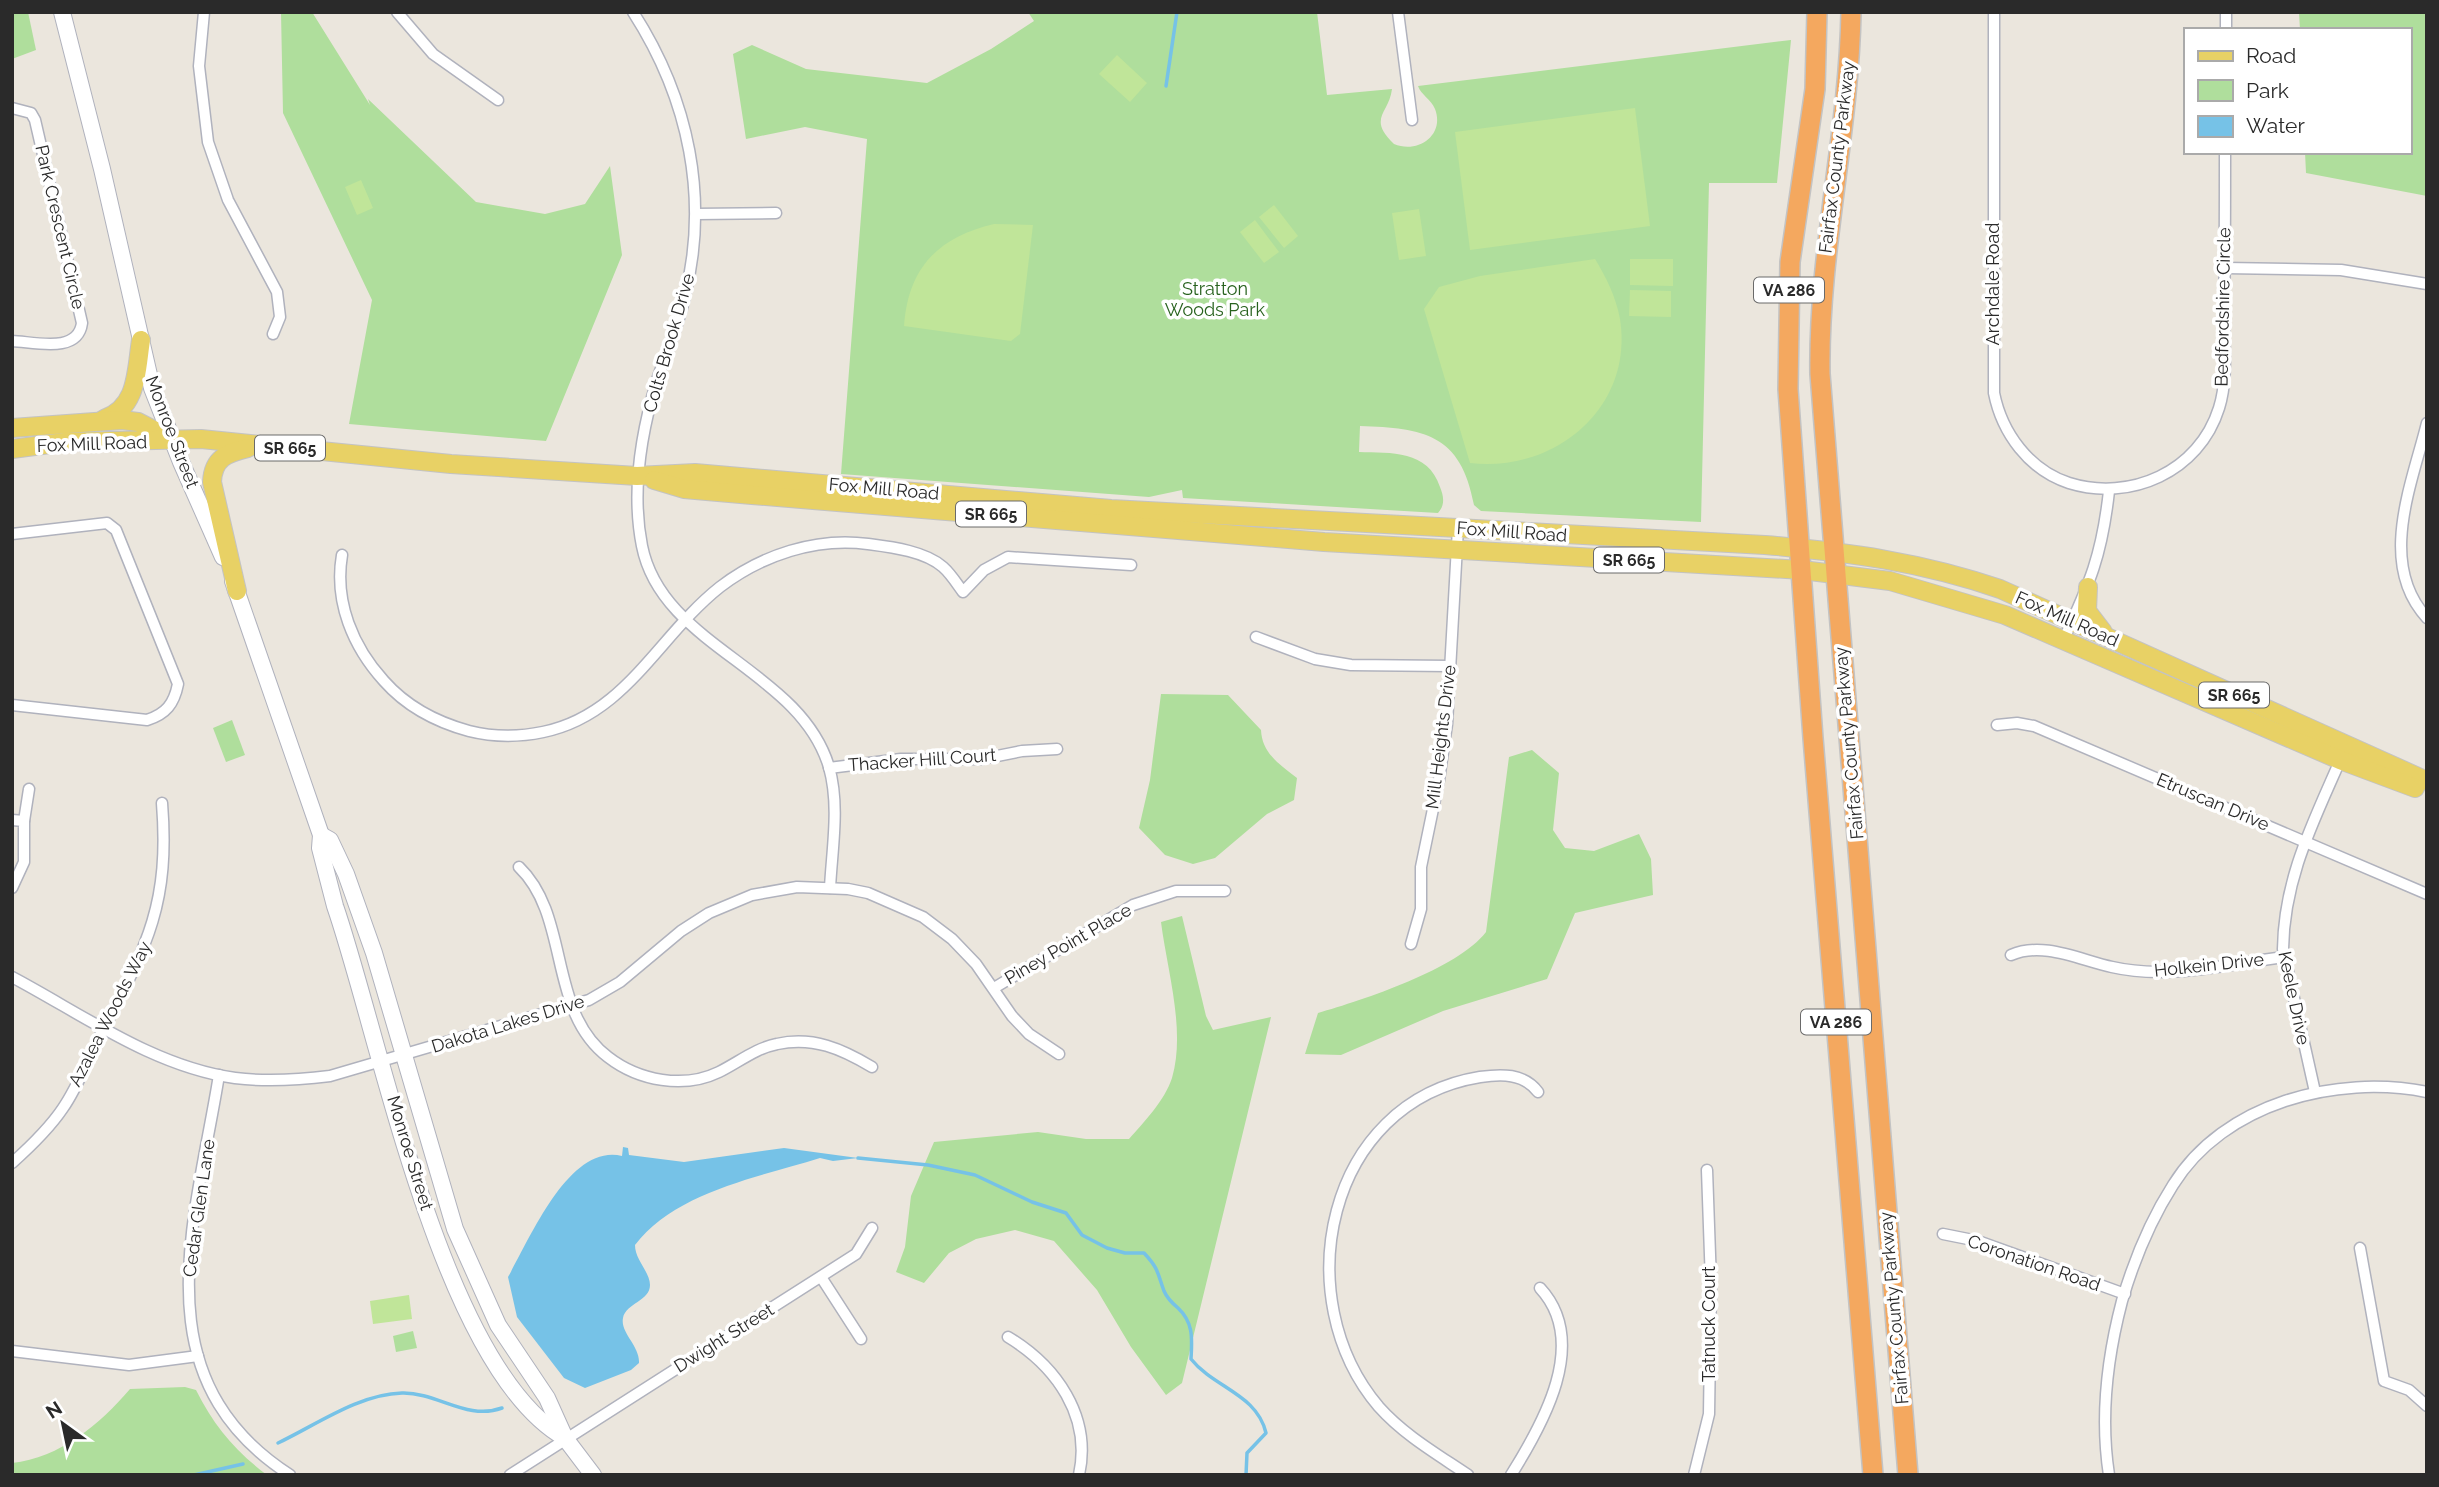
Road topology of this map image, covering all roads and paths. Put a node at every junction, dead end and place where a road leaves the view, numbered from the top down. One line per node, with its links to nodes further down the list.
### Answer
1 (204, 12): 17 (street)
2 (397, 12): 9 (street)
3 (633, 12): 14 (street, Colts Brook Drive)
4 (1398, 12): 11 (street)
5 (1816, 12): 30 (highway, Fairfax County Parkway / VA 286)
6 (1851, 12): 32 (highway, Fairfax County Parkway / VA 286)
7 (1994, 12): 27 (street, Archdale Road)
8 (62, 13): 18 (main road, Monroe Street)
9 (498, 100)
10 (12, 108): 19 (street, Park Crescent Circle)
11 (1412, 120)
12 (2225, 154): 15 (street, Bedfordshire Circle)
13 (776, 213): 14 (street)
14 (696, 214): 26 (street, Colts Brook Drive)
15 (2225, 268): 16 (street); 27 (street, Bedfordshire Circle)
16 (2427, 284)
17 (274, 334)
18 (141, 340): 20 (main road); 23 (main road, Monroe Street)
19 (12, 341)
20 (101, 421): 22 (main road, Fox Mill Road / SR 665); 23 (main road, Fox Mill Road / SR 665)
21 (2427, 423): 39 (street)
22 (12, 428)
23 (171, 439): 24 (main road, Fox Mill Road / SR 665); 25 (main road, Fox Mill Road / SR 665); 38 (main road, Monroe Street)
24 (260, 445): 26 (main road, Fox Mill Road / SR 665); 38 (main road)
25 (12, 449)
26 (637, 476): 28 (main road, Fox Mill Road / SR 665); 31 (main road, Fox Mill Road / SR 665); 40 (street, Colts Brook Drive)
27 (2109, 491): 37 (street)
28 (1458, 528): 30 (main road, Fox Mill Road / SR 665); 31 (street, Mill Heights Drive)
29 (12, 534): 46 (street)
30 (1800, 548): 32 (main road, Fox Mill Road / SR 665); 35 (highway, Fairfax County Parkway / VA 286)
31 (1457, 550): 35 (main road, Fox Mill Road / SR 665); 45 (street, Mill Heights Drive)
32 (1835, 551): 36 (highway, Fairfax County Parkway / VA 286); 41 (main road, Fox Mill Road / SR 665)
33 (342, 555): 40 (street)
34 (1131, 565): 40 (street)
35 (1802, 570): 36 (main road, Fox Mill Road / SR 665); 99 (highway, Fairfax County Parkway / VA 286)
36 (1835, 573): 44 (main road, Fox Mill Road / SR 665); 100 (highway, Fairfax County Parkway / VA 286)
37 (2088, 587): 41 (street); 43 (main road)
38 (237, 591): 56 (main road, Monroe Street)
39 (2427, 618)
40 (687, 619): 50 (street, Colts Brook Drive)
41 (2072, 621): 43 (main road, Fox Mill Road / SR 665); 44 (street)
42 (1256, 637): 45 (street)
43 (2108, 637): 49 (main road, Fox Mill Road / SR 665)
44 (2063, 640): 49 (main road, Fox Mill Road / SR 665)
45 (1450, 666): 63 (street, Mill Heights Drive)
46 (12, 705)
47 (1997, 725): 57 (street, Etruscan Drive)
48 (1057, 749): 50 (street, Thacker Hill Court)
49 (2344, 753): 51 (main road, Fox Mill Road / SR 665); 53 (main road, Fox Mill Road / SR 665); 57 (street, Keele Drive)
50 (829, 768): 60 (street, Colts Brook Drive)
51 (2427, 781)
52 (29, 789): 55 (street)
53 (2427, 793)
54 (162, 803): 69 (street, Azalea Woods Way)
55 (18, 820): 59 (street)
56 (321, 835): 71 (main road, Monroe Street); 72 (main road, Monroe Street)
57 (2306, 842): 62 (street, Etruscan Drive); 65 (street, Keele Drive)
58 (519, 867): 68 (street)
59 (12, 888)
60 (830, 888): 67 (street, Dakota Lakes Drive); 68 (street, Dakota Lakes Drive)
61 (1225, 891): 67 (street, Piney Point Place)
62 (2427, 894)
63 (1411, 944)
64 (2011, 955): 65 (street, Holkein Drive)
65 (2284, 957): 76 (street, Keele Drive)
66 (12, 977): 69 (street, Dakota Lakes Drive)
67 (994, 988): 70 (street, Dakota Lakes Drive)
68 (573, 1006): 71 (street, Dakota Lakes Drive); 73 (street)
69 (103, 1030): 74 (street, Dakota Lakes Drive); 78 (street, Azalea Woods Way)
70 (1059, 1054)
71 (403, 1056): 72 (street, Dakota Lakes Drive); 91 (main road, Monroe Street)
72 (383, 1062): 74 (street, Dakota Lakes Drive); 91 (main road, Monroe Street)
73 (873, 1068)
74 (219, 1075): 89 (street, Cedar Glen Lane)
75 (1538, 1092): 96 (street)
76 (2315, 1092): 77 (street); 85 (street)
77 (2427, 1092)
78 (12, 1163)
79 (1707, 1170): 98 (street, Tatnuck Court)
80 (872, 1228): 83 (street, Dwight Street)
81 (1944, 1234): 85 (street, Coronation Road)
82 (2360, 1248): 90 (street)
83 (821, 1277): 87 (street); 91 (street, Dwight Street)
84 (1540, 1288): 97 (street)
85 (2124, 1294): 101 (street)
86 (1008, 1337): 95 (street)
87 (862, 1339)
88 (12, 1351): 89 (street)
89 (198, 1356): 92 (street, Cedar Glen Lane)
90 (2427, 1406)
91 (565, 1438): 93 (street); 94 (main road, Monroe Street)
92 (290, 1475)
93 (510, 1475)
94 (593, 1475)
95 (1079, 1475)
96 (1468, 1475)
97 (1511, 1475)
98 (1694, 1475)
99 (1873, 1475)
100 (1908, 1475)
101 (2109, 1475)

